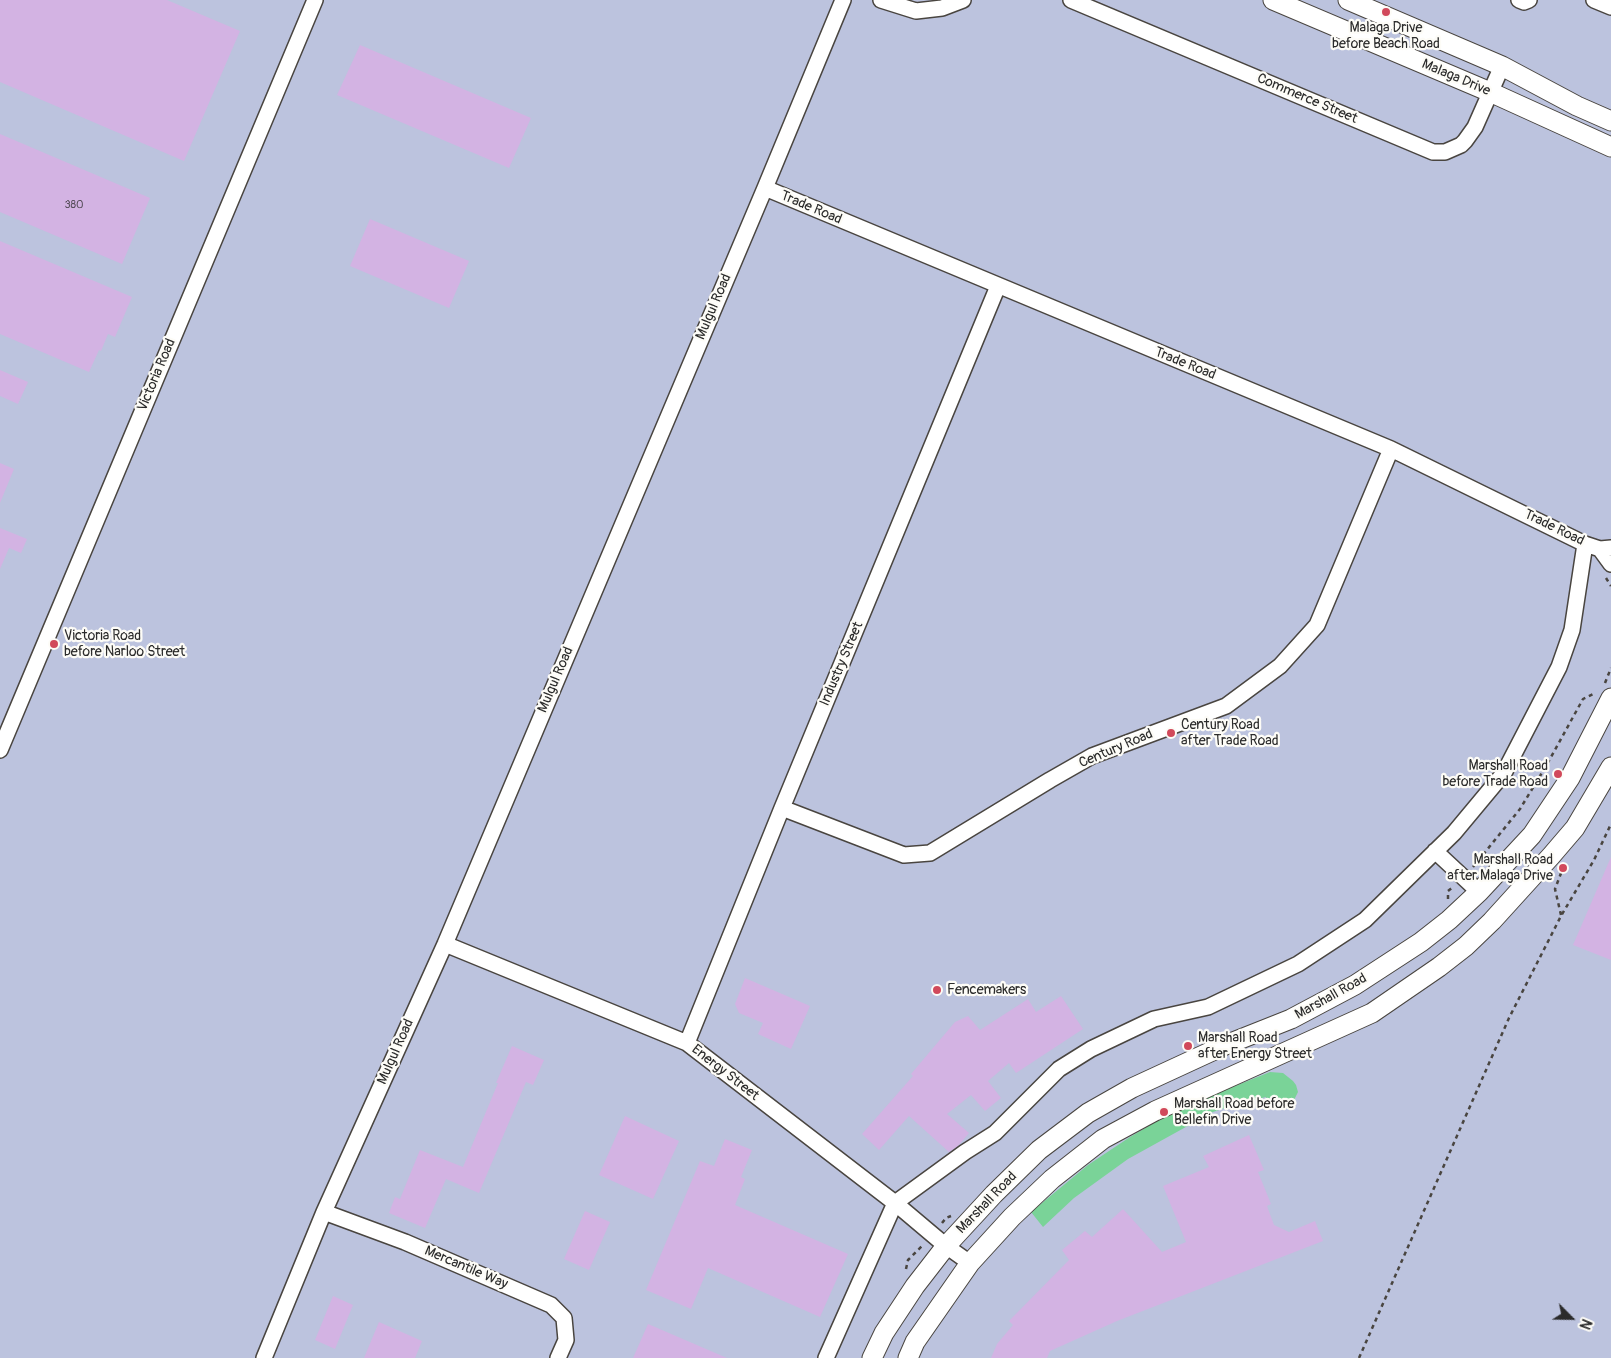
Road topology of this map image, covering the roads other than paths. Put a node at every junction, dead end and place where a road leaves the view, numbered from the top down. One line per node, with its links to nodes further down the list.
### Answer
1 (315, 0): 22 (street, Victoria Road)
2 (843, 0): 16 (street, Mulgul Road)
3 (881, 0): 4 (street)
4 (963, 0)
5 (1071, 0): 13 (street, Commerce Street)
6 (1273, 0): 13 (main road, Malaga Drive)
7 (1348, 0): 12 (main road, Malaga Drive)
8 (1519, 0): 9 (street)
9 (1529, 0)
10 (1594, 0): 11 (street)
11 (1611, 7)
12 (1502, 66): 13 (street, Commerce Street); 14 (main road, Malaga Drive)
13 (1490, 92): 15 (main road, Malaga Drive)
14 (1611, 121)
15 (1611, 147)
16 (765, 188): 17 (street, Trade Road); 27 (street, Mulgul Road)
17 (998, 286): 18 (street, Trade Road); 24 (street, Industry Street)
18 (1391, 449): 19 (street, Trade Road); 24 (street, Century Road)
19 (1599, 547): 20 (street, Trade Road); 25 (street)
20 (1611, 564)
21 (1604, 692): 26 (main road, Marshall Road)
22 (0, 750)
23 (1611, 767): 30 (main road, Marshall Road)
24 (782, 808): 29 (street, Industry Street)
25 (1435, 851): 26 (street); 31 (street)
26 (1479, 892): 28 (main road, Marshall Road)
27 (444, 944): 29 (street, Energy Street); 32 (street, Mulgul Road)
28 (1284, 1021): 30 (main road); 33 (main road, Marshall Road)
29 (687, 1043): 31 (street, Energy Street)
30 (1294, 1048): 34 (main road, Marshall Road)
31 (895, 1203): 33 (street, Energy Street); 37 (street)
32 (324, 1212): 35 (street, Mulgul Road); 36 (street, Mercantile Way)
33 (940, 1240): 34 (street, Energy Street); 38 (main road, Marshall Road)
34 (970, 1263): 39 (main road, Marshall Road)
35 (264, 1358)
36 (558, 1358)
37 (826, 1358)
38 (872, 1358)
39 (908, 1358)

